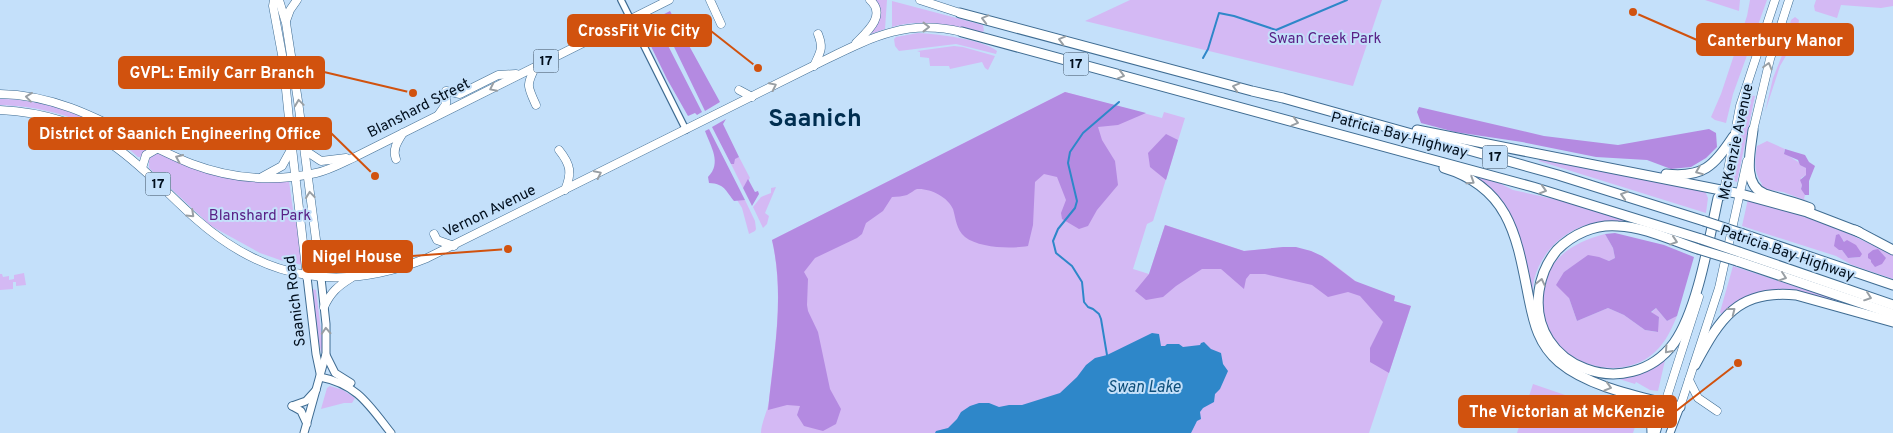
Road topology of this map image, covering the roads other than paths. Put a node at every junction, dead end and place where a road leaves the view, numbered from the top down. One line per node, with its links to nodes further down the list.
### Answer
1 (274, 0): 36 (main road, Saanich Road)
2 (279, 0): 14 (main road, Saanich Road)
3 (297, 0): 14 (main road)
4 (622, 0): 13 (street)
5 (669, 0): 13 (main road, Blanshard Street / 17)
6 (710, 0): 15 (main road)
7 (870, 0): 19 (main road)
8 (920, 0): 12 (main road, Patricia Bay Highway / 17)
9 (927, 0): 12 (main road)
10 (1775, 0): 34 (main road, McKenzie Avenue)
11 (1789, 0): 31 (main road, McKenzie Avenue, one-way to 11)
12 (960, 13): 26 (highway, Patricia Bay Highway / 17, one-way to 12)
13 (631, 19): 20 (main road, Blanshard Street / 17); 30 (street)
14 (286, 23): 38 (main road, Saanich Road, one-way to 14)
15 (721, 24)
16 (890, 32): 17 (main road, Patricia Bay Highway / 17, one-way to 17); 19 (main road, Vernon Avenue / 17)
17 (962, 32): 33 (highway, Patricia Bay Highway / 17, one-way to 33)
18 (818, 34): 21 (main road)
19 (851, 48): 21 (main road, Vernon Avenue / 17)
20 (536, 66): 22 (main road, Blanshard Street / 17); 27 (main road)
21 (814, 66): 25 (main road, Vernon Avenue / 17, one-way to 21)
22 (520, 74): 29 (main road, Blanshard Street / 17, one-way to 29); 29 (main road)
23 (739, 90): 25 (main road)
24 (0, 94): 35 (main road, Blanshard Street / 17, one-way to 24)
25 (752, 97): 30 (main road, Vernon Avenue / 17)
26 (1284, 98): 43 (highway); 57 (highway, Patricia Bay Highway / 17, one-way to 26, bridge)
27 (536, 104)
28 (0, 110): 41 (main road, Vernon Avenue / 17)
29 (439, 115): 32 (main road, Blanshard Street / 17)
30 (686, 130): 46 (main road, Vernon Avenue / 17, one-way to 30)
31 (1753, 130): 48 (main road, McKenzie Avenue); 49 (highway)
32 (403, 133): 39 (main road, Blanshard Street / 17); 40 (main road)
33 (1344, 135): 53 (highway, Patricia Bay Highway / 17, one-way to 53, bridge); 67 (highway, one-way to 67)
34 (1733, 137): 43 (highway, one-way to 43); 47 (main road, McKenzie Avenue)
35 (158, 148): 41 (main road); 45 (main road, Blanshard Street / 17, one-way to 35)
36 (292, 148): 44 (main road, Saanich Road); 45 (main road)
37 (559, 150): 46 (main road)
38 (306, 151): 39 (main road); 42 (main road, Saanich Road)
39 (355, 157): 42 (main road, Blanshard Street / 17)
40 (396, 159)
41 (142, 168): 54 (main road, Vernon Avenue / 17, one-way to 54)
42 (308, 174): 44 (main road, Blanshard Street / 17); 55 (main road, Saanich Road, one-way to 42)
43 (1646, 175): 47 (highway)
44 (295, 176): 45 (main road, Blanshard Street / 17); 54 (main road, Saanich Road)
45 (260, 178)
46 (565, 190): 51 (main road, Vernon Avenue / 17)
47 (1724, 190): 48 (highway); 53 (highway, one-way to 53, bridge); 69 (main road, McKenzie Avenue)
48 (1741, 194): 49 (highway); 63 (main road, McKenzie Avenue)
49 (1859, 232): 52 (highway)
50 (434, 234): 51 (main road)
51 (454, 246): 56 (main road, Vernon Avenue / 17)
52 (1893, 250)
53 (1738, 257): 58 (highway, Patricia Bay Highway / 17, one-way to 58); 60 (highway, one-way to 60)
54 (307, 277): 55 (main road, Vernon Avenue / 17); 64 (main road, Saanich Road)
55 (321, 278): 56 (main road, Vernon Avenue / 17); 59 (main road, Saanich Road)
56 (351, 278): 59 (main road)
57 (1893, 285)
58 (1893, 305)
59 (324, 307): 62 (main road, Saanich Road, one-way to 59)
60 (1893, 314)
61 (1893, 322): 63 (highway, one-way to 61)
62 (326, 354): 64 (main road, Saanich Road); 68 (main road)
63 (1695, 365): 65 (main road, McKenzie Avenue)
64 (320, 375): 66 (main road); 68 (main road)
65 (1689, 380): 70 (main road, McKenzie Avenue); 71 (main road)
66 (317, 388): 72 (main road); 72 (main road)
67 (1626, 392): 69 (highway); 75 (highway)
68 (366, 402): 74 (main road)
69 (1665, 403): 70 (highway); 75 (main road, McKenzie Avenue)
70 (1680, 407): 76 (main road, McKenzie Avenue)
71 (1717, 411)
72 (307, 424): 73 (main road)
73 (304, 433)
74 (391, 433)
75 (1654, 433)
76 (1670, 433)

